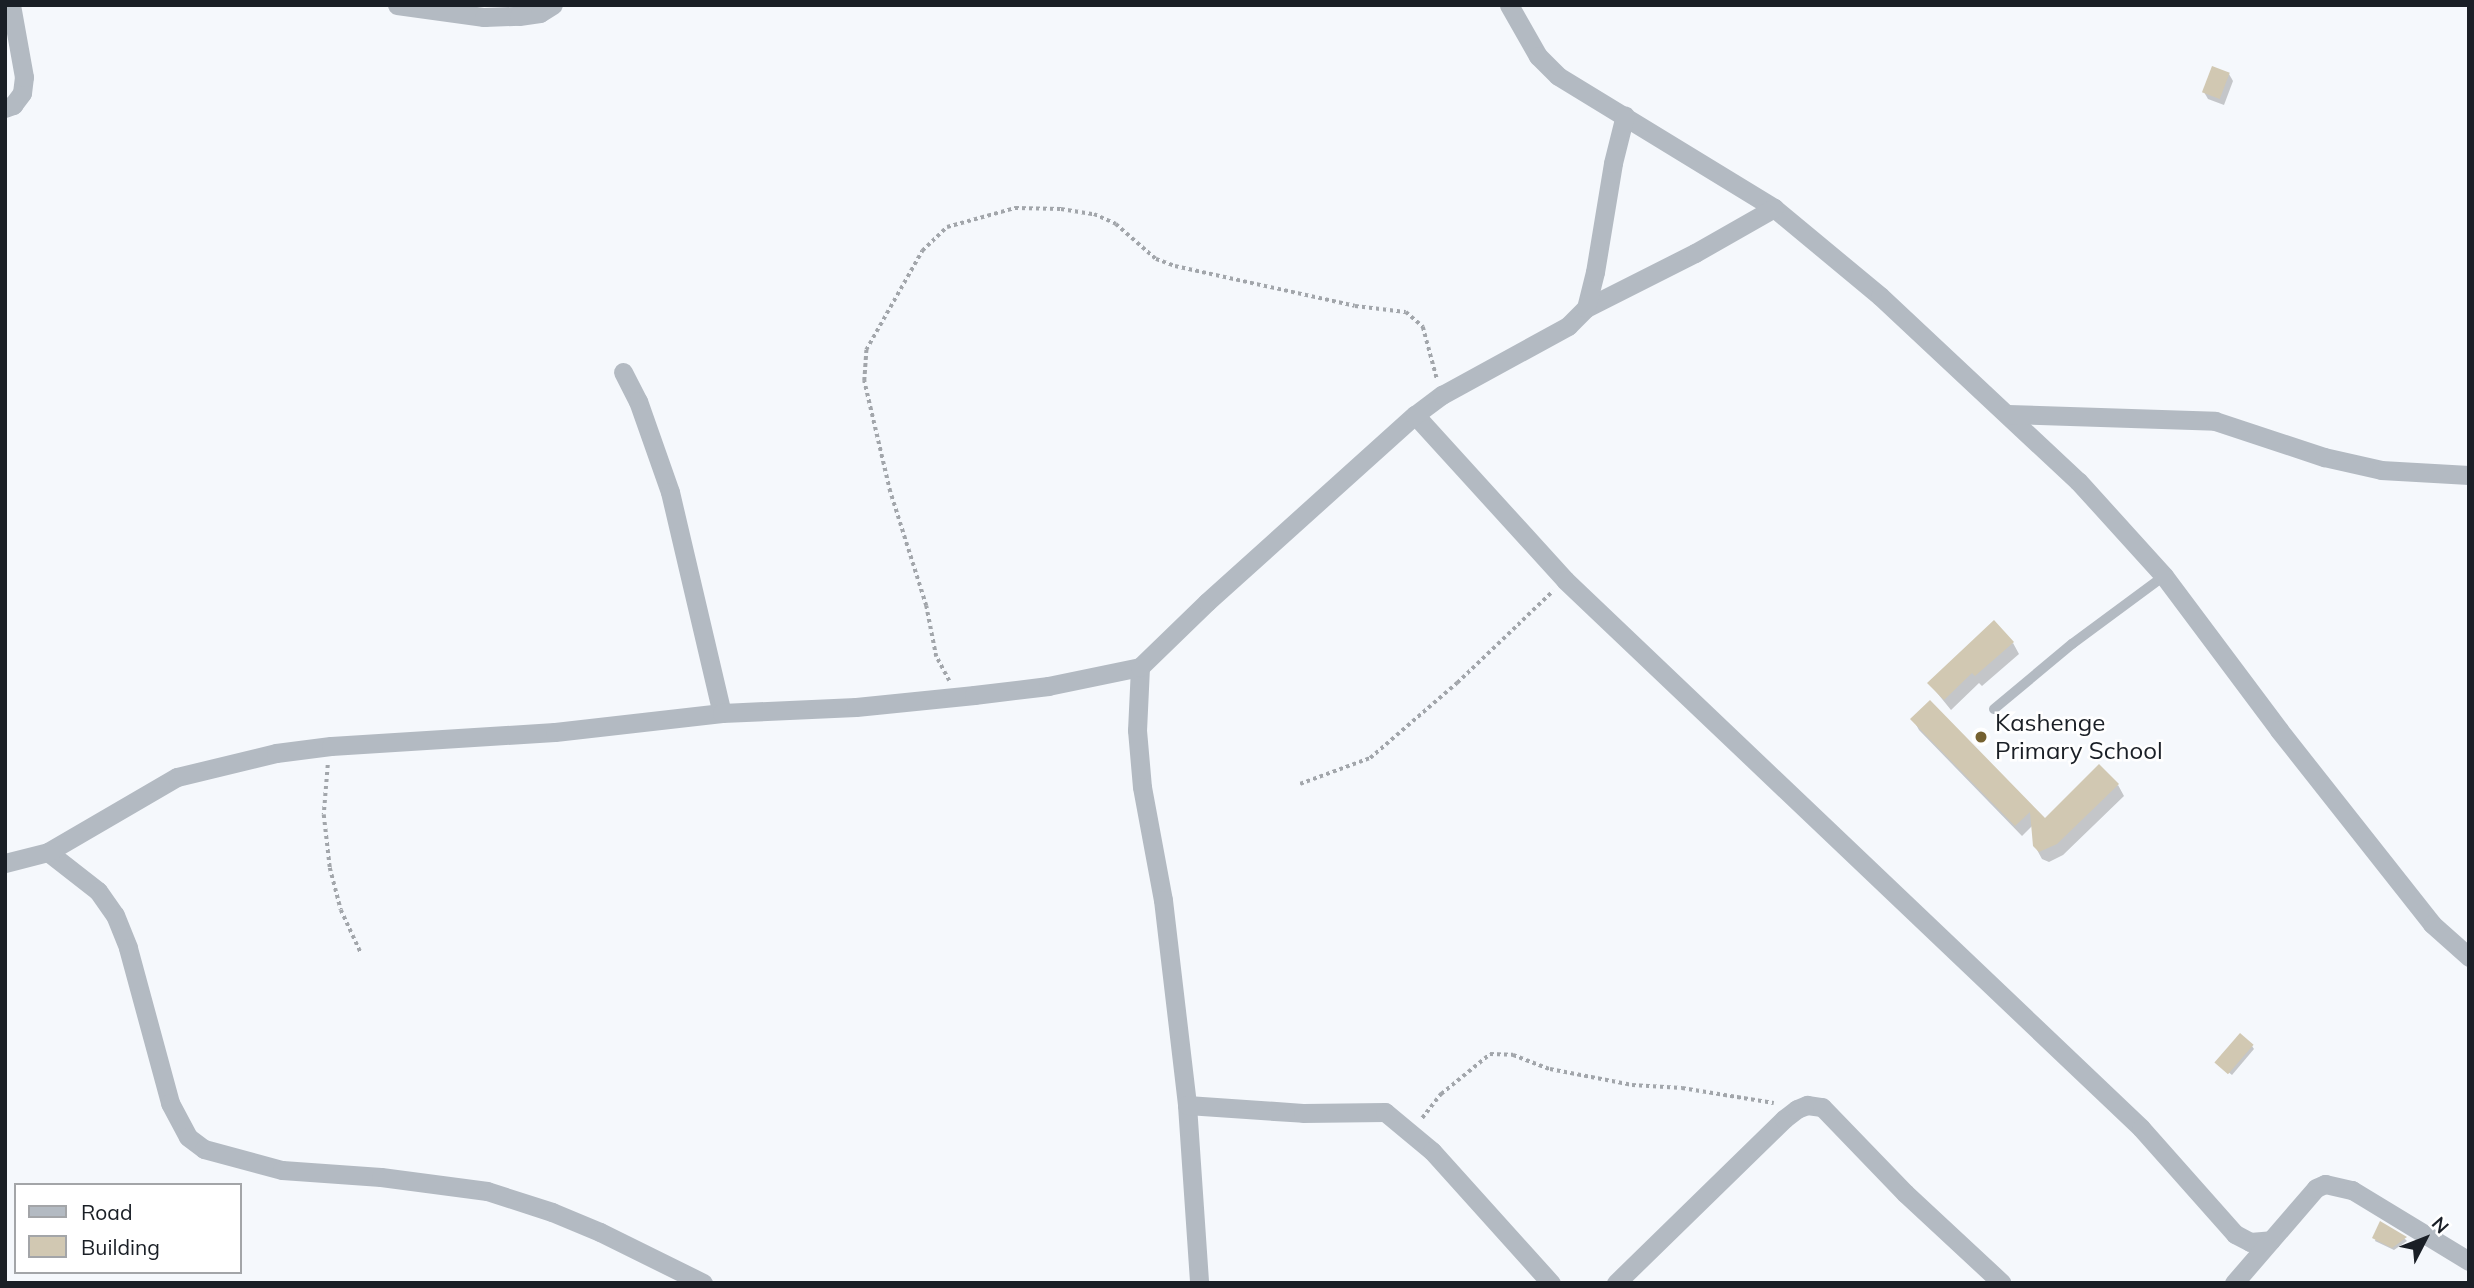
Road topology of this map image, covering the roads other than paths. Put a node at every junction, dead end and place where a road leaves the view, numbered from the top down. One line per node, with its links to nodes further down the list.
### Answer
1 (11, 5): 5 (street)
2 (397, 5): 3 (street)
3 (553, 5)
4 (1508, 5): 6 (street)
5 (5, 108)
6 (1625, 115): 7 (street); 8 (street)
7 (1773, 208): 8 (street); 10 (street)
8 (1586, 308): 11 (street)
9 (623, 372): 16 (street)
10 (2008, 414): 12 (street); 13 (street)
11 (1415, 415): 14 (street); 21 (street)
12 (2469, 475)
13 (2164, 576): 15 (lane); 19 (street)
14 (1140, 667): 16 (street); 20 (street)
15 (1994, 709)
16 (722, 713): 17 (street)
17 (48, 852): 18 (street); 23 (street)
18 (5, 863)
19 (2469, 957)
20 (1187, 1105): 24 (street); 25 (street)
21 (2271, 1240): 22 (street); 28 (street)
22 (2469, 1261)
23 (703, 1283)
24 (1199, 1283)
25 (1551, 1283)
26 (1616, 1283): 27 (street)
27 (2003, 1283)
28 (2234, 1283)

